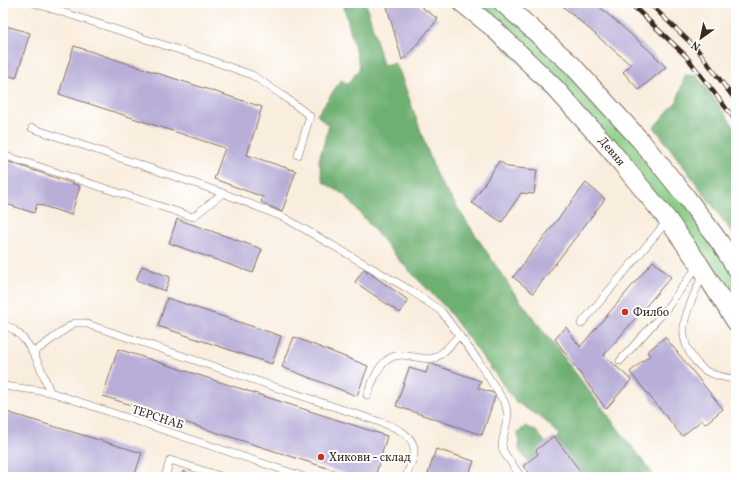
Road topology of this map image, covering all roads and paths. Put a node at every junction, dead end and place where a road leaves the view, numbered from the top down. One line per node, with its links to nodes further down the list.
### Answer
1 (34, 3): 5 (lane)
2 (462, 3): 8 (main road, Девня)
3 (503, 3): 10 (main road)
4 (32, 128): 7 (lane)
5 (298, 154)
6 (3, 155): 7 (lane)
7 (223, 193): 14 (lane)
8 (668, 220): 9 (main road, Девня); 13 (lane)
9 (701, 268): 11 (main road, Девня); 16 (lane); 17 (lane)
10 (736, 268)
11 (736, 322)
12 (3, 324): 15 (lane)
13 (581, 324)
14 (459, 335): 20 (lane); 25 (lane)
15 (33, 353): 19 (lane); 24 (lane)
16 (620, 361)
17 (736, 379)
18 (3, 386): 19 (lane, ТЕРСНАБ)
19 (50, 392): 23 (lane, ТЕРСНАБ)
20 (367, 395)
21 (165, 477): 22 (lane)
22 (223, 477)
23 (304, 477)
24 (406, 477)
25 (521, 477)

